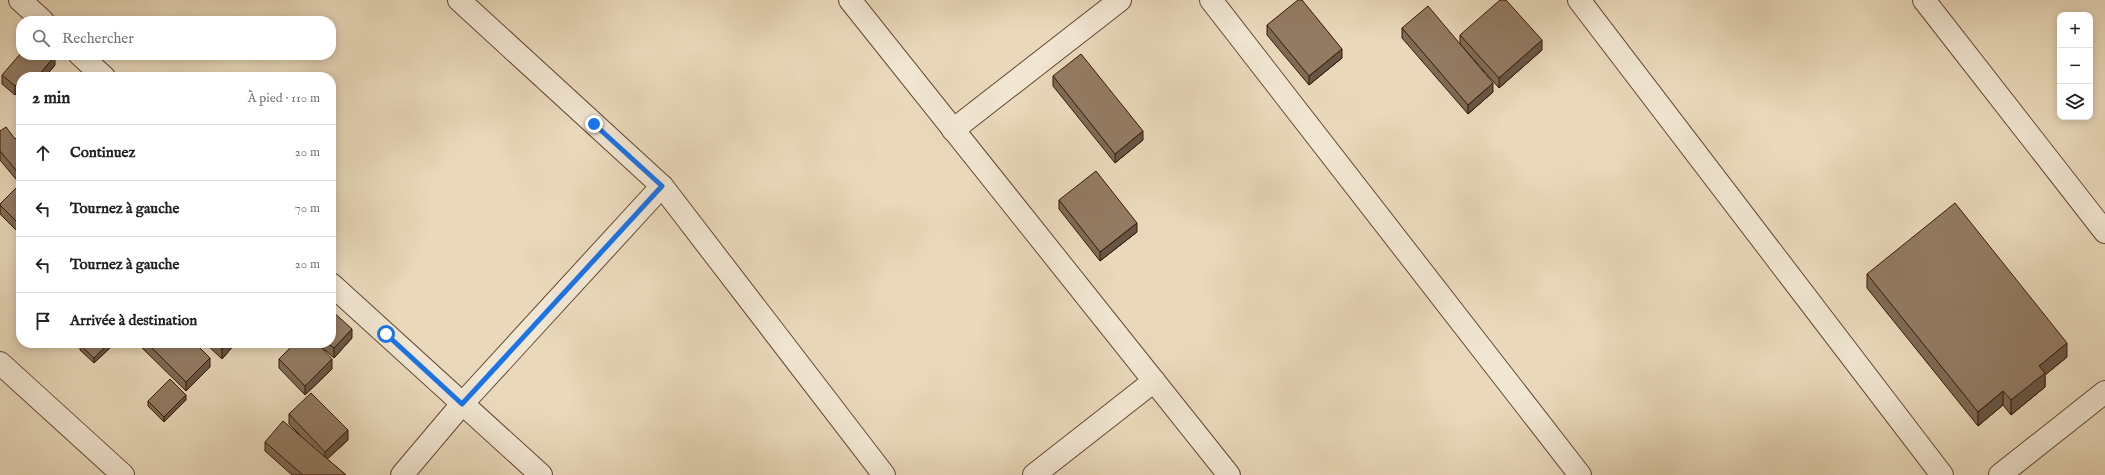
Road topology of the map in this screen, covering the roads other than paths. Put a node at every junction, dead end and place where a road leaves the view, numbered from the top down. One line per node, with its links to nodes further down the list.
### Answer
1 (20, 0): 8 (street)
2 (459, 0): 12 (street)
3 (850, 0): 11 (street)
4 (1120, 0): 11 (street)
5 (1211, 0): 25 (street)
6 (1579, 0): 26 (street)
7 (1924, 0): 13 (street)
8 (38, 16)
9 (85, 60): 10 (street)
10 (99, 72)
11 (953, 130): 16 (street)
12 (662, 186): 18 (street); 22 (street)
13 (2105, 232)
14 (336, 289): 18 (street)
15 (0, 363): 19 (street)
16 (1154, 381): 23 (street); 24 (street)
17 (2105, 392): 27 (street)
18 (462, 404): 20 (street); 21 (street)
19 (122, 475)
20 (402, 475)
21 (541, 475)
22 (884, 475)
23 (1034, 475)
24 (1229, 475)
25 (1580, 475)
26 (1942, 475)
27 (2000, 475)

